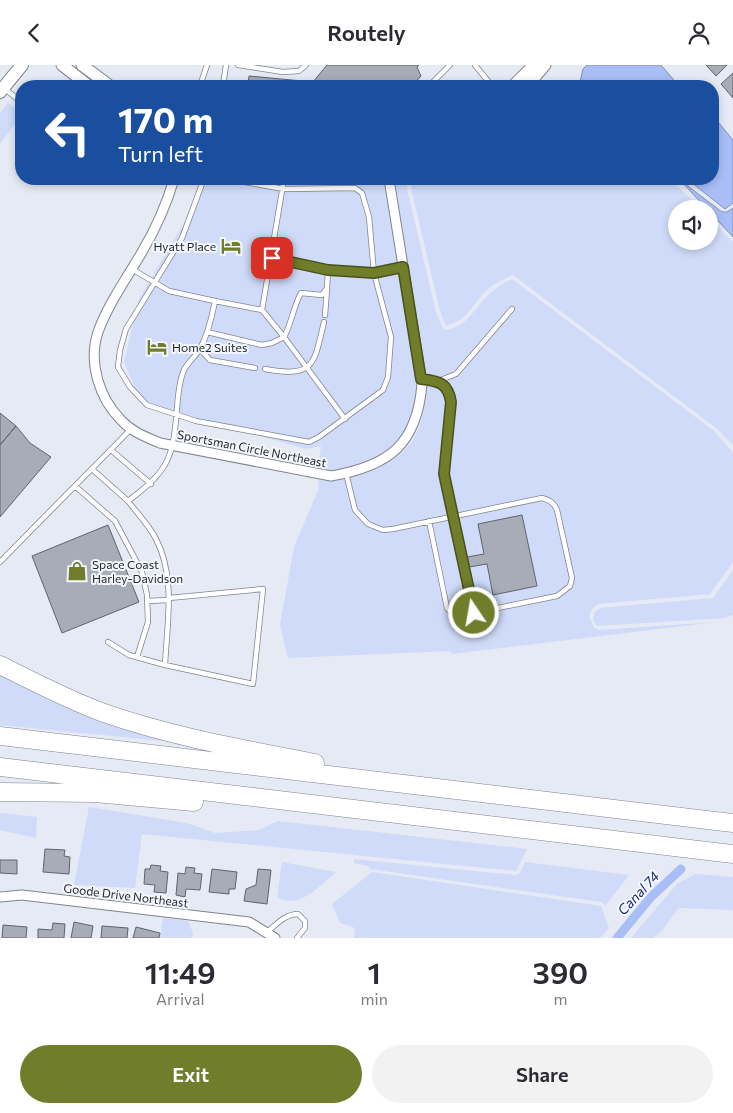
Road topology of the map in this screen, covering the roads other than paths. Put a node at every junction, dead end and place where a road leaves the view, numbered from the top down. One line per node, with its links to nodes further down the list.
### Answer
1 (22, 65): 20 (main road)
2 (62, 65): 12 (street)
3 (82, 65): 13 (street)
4 (207, 65): 14 (lane)
5 (226, 65): 15 (lane)
6 (238, 65): 7 (lane)
7 (306, 65)
8 (450, 65): 16 (lane)
9 (476, 65): 17 (lane)
10 (534, 65): 18 (street)
11 (545, 65): 19 (street)
12 (81, 80)
13 (102, 80)
14 (202, 80)
15 (224, 80)
16 (434, 80)
17 (487, 80)
18 (519, 80)
19 (532, 80)
20 (2, 90): 21 (lane)
21 (15, 98)
22 (172, 185): 30 (street, Sportsman Circle Northeast)
23 (202, 185): 33 (lane)
24 (262, 185): 27 (lane)
25 (284, 185): 27 (lane)
26 (390, 185): 29 (street, Sportsman Circle Northeast)
27 (284, 189): 28 (lane); 32 (lane)
28 (272, 258): 31 (lane); 37 (lane)
29 (403, 267): 32 (lane); 46 (street, Sportsman Circle Northeast)
30 (132, 269): 33 (lane); 50 (street, Sportsman Circle Northeast)
31 (328, 270): 32 (lane); 34 (lane)
32 (374, 273): 49 (lane)
33 (155, 283): 35 (lane); 48 (lane)
34 (327, 289): 38 (lane); 41 (lane)
35 (215, 301): 37 (lane); 40 (lane)
36 (512, 309): 47 (lane)
37 (262, 310): 41 (lane)
38 (325, 315)
39 (324, 322): 44 (lane)
40 (207, 332): 41 (lane); 42 (lane)
41 (284, 337): 44 (lane)
42 (200, 349): 43 (lane); 48 (lane)
43 (255, 368)
44 (305, 368): 45 (lane); 49 (lane)
45 (265, 369)
46 (421, 379): 47 (lane); 54 (street, Sportsman Circle Northeast)
47 (438, 381): 58 (lane)
48 (176, 416): 49 (lane); 51 (lane)
49 (345, 419)
50 (131, 429): 51 (street, Sportsman Circle Northeast); 52 (lane)
51 (173, 446): 54 (street, Sportsman Circle Northeast); 55 (lane)
52 (111, 450): 53 (lane); 55 (lane)
53 (92, 469): 56 (lane); 57 (lane)
54 (346, 473): 59 (lane)
55 (152, 483): 57 (lane)
56 (75, 486): 60 (lane); 62 (lane)
57 (128, 501): 61 (lane)
58 (452, 516): 59 (lane); 63 (lane); 63 (lane)
59 (429, 521): 63 (lane)
60 (0, 562)
61 (169, 599): 62 (lane); 67 (lane); 67 (lane)
62 (148, 601): 65 (lane)
63 (474, 613)
64 (108, 642): 65 (lane)
65 (137, 657): 67 (lane)
66 (0, 665): 70 (highway)
67 (165, 665)
68 (0, 736): 70 (highway)
69 (0, 767): 72 (highway)
70 (381, 781): 73 (highway)
71 (0, 792): 72 (highway)
72 (332, 807): 74 (highway)
73 (733, 823)
74 (733, 854)
75 (0, 897): 76 (street, Goode Drive Northeast)
76 (267, 932): 77 (street); 78 (lane)
77 (275, 938)
78 (297, 938)

